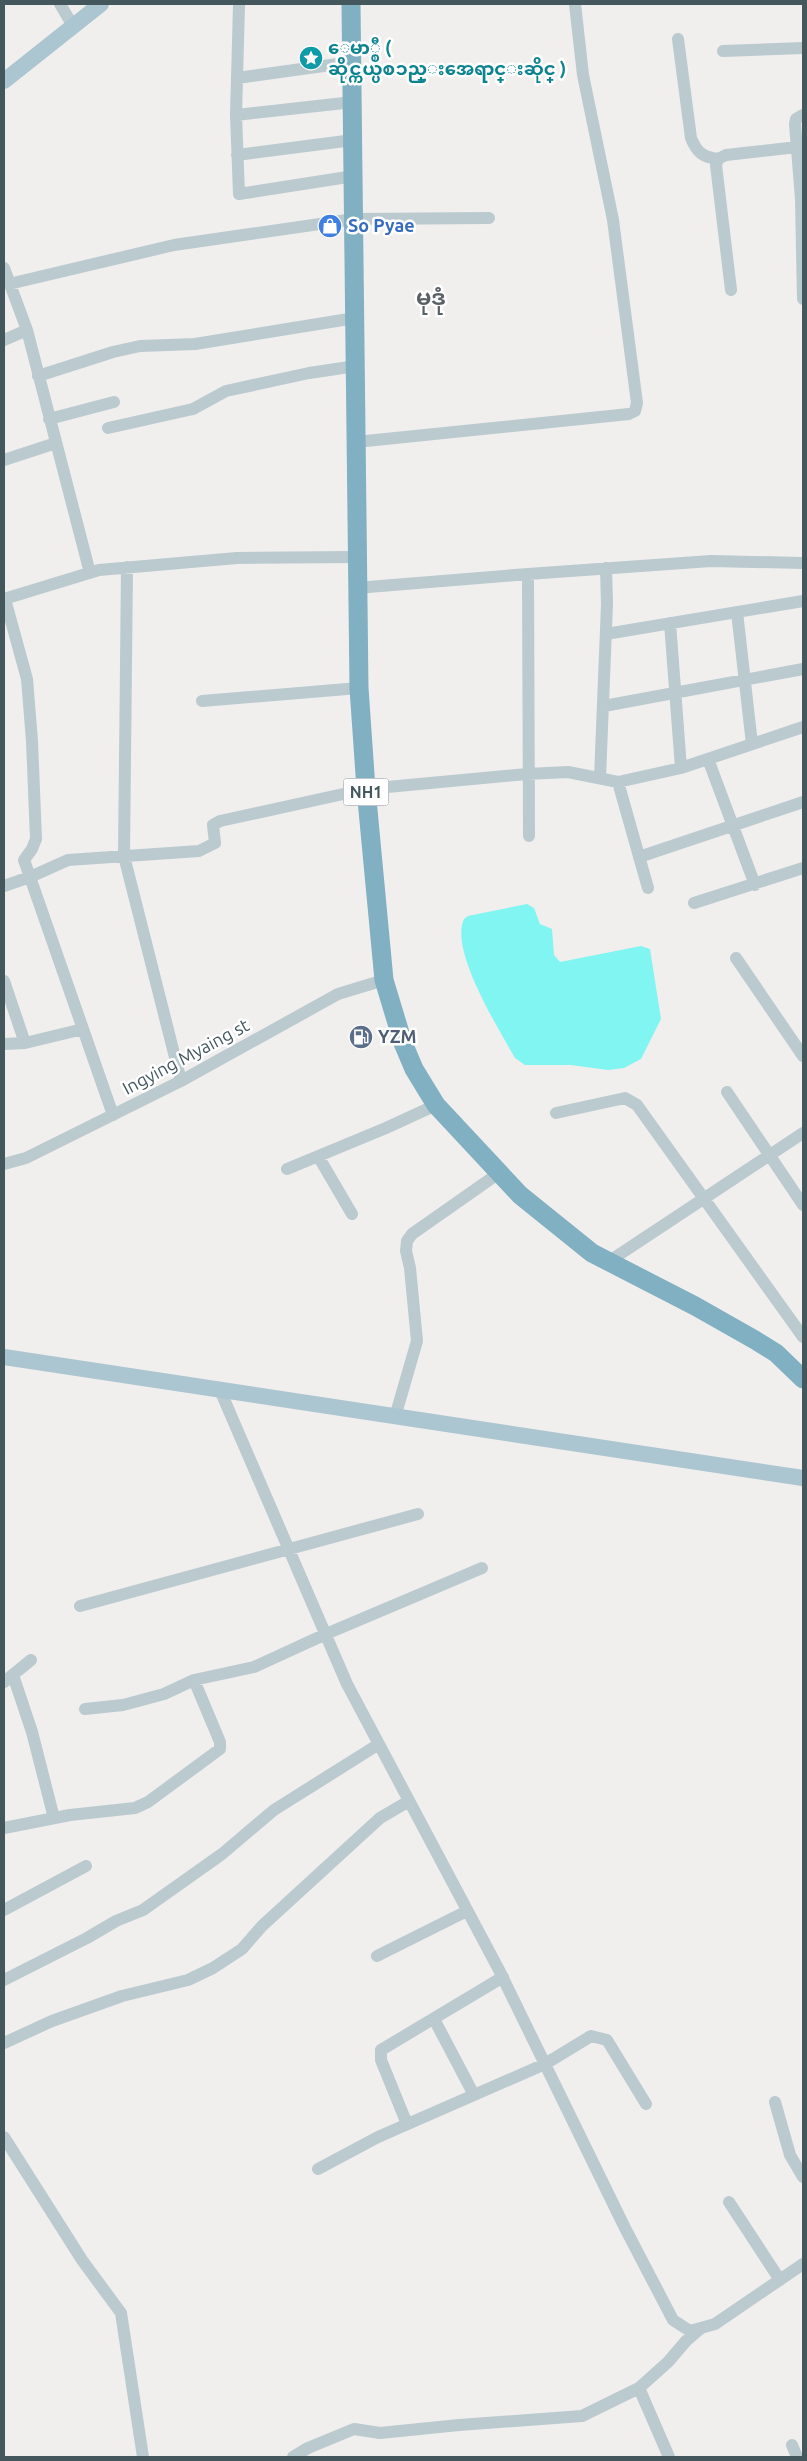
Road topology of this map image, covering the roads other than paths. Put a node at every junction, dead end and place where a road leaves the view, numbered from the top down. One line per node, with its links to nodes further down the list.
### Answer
1 (60, 4): 6 (street)
2 (102, 4): 6 (main road)
3 (239, 4): 11 (street)
4 (351, 4): 10 (highway, NH1)
5 (575, 4): 35 (street)
6 (73, 26): 12 (main road)
7 (678, 38): 19 (street)
8 (803, 48): 9 (street)
9 (724, 51)
10 (352, 62): 11 (street); 13 (highway, NH1)
11 (237, 78): 14 (street)
12 (4, 81)
13 (353, 102): 14 (street); 16 (highway, NH1)
14 (236, 115): 18 (street)
15 (803, 115): 17 (street)
16 (353, 140): 18 (street); 20 (highway, NH1)
17 (797, 147): 19 (street); 26 (street)
18 (237, 155): 20 (street)
19 (718, 160): 25 (street)
20 (354, 176): 22 (highway, NH1)
21 (489, 218): 22 (street)
22 (354, 219): 24 (street); 27 (highway, NH1)
23 (4, 268): 24 (street)
24 (9, 284): 28 (street)
25 (731, 290)
26 (803, 299)
27 (355, 318): 30 (highway, NH1); 31 (street)
28 (27, 330): 29 (street); 31 (street)
29 (4, 340)
30 (356, 366): 34 (street); 35 (highway, NH1)
31 (38, 376): 33 (street)
32 (114, 402): 33 (street)
33 (49, 419): 36 (street)
34 (108, 428)
35 (356, 442): 38 (highway, NH1)
36 (56, 443): 37 (street); 42 (street)
37 (4, 460)
38 (356, 557): 40 (street); 44 (highway, NH1)
39 (803, 563): 41 (street)
40 (128, 568): 42 (street); 67 (street)
41 (606, 568): 43 (street); 49 (street)
42 (90, 573): 45 (street)
43 (528, 574): 44 (street); 60 (street)
44 (356, 588): 52 (highway, NH1)
45 (4, 599): 70 (street)
46 (803, 601): 47 (street)
47 (737, 612): 48 (street); 51 (street)
48 (670, 623): 49 (street); 53 (street)
49 (606, 634): 55 (street)
50 (803, 669): 51 (street)
51 (744, 681): 53 (street); 57 (street)
52 (359, 688): 54 (street); 63 (highway, NH1)
53 (676, 694): 55 (street); 59 (street)
54 (202, 701)
55 (604, 706): 61 (street)
56 (803, 727): 57 (street)
57 (752, 744): 58 (street)
58 (708, 759): 59 (street); 65 (street)
59 (682, 768): 62 (street)
60 (527, 774): 61 (street); 63 (street); 66 (street)
61 (600, 778): 62 (street)
62 (618, 782): 68 (street)
63 (366, 789): 67 (street); 76 (highway, NH1)
64 (803, 802): 65 (street)
65 (734, 825): 68 (street); 71 (street)
66 (529, 836)
67 (124, 856): 70 (street); 82 (street)
68 (639, 857): 73 (street)
69 (803, 868): 71 (street)
70 (30, 877): 72 (street); 78 (street)
71 (755, 885): 74 (street)
72 (4, 886)
73 (648, 888)
74 (694, 903)
75 (736, 958): 81 (street)
76 (384, 980): 82 (street, Ingying Myaing st); 84 (highway, NH1)
77 (4, 981): 79 (street)
78 (83, 1029): 79 (street); 86 (street)
79 (25, 1043): 80 (street)
80 (4, 1044)
81 (803, 1056)
82 (181, 1081): 86 (street, Ingying Myaing st)
83 (727, 1092): 89 (street)
84 (436, 1105): 88 (street); 92 (highway, NH1)
85 (556, 1113): 93 (street)
86 (113, 1115): 90 (street, Ingying Myaing st)
87 (803, 1133): 89 (street)
88 (318, 1156): 91 (street); 95 (street)
89 (770, 1156): 93 (street); 94 (street)
90 (4, 1164)
91 (287, 1169)
92 (499, 1173): 96 (highway, NH1); 101 (street)
93 (705, 1200): 96 (street); 97 (street)
94 (803, 1205)
95 (352, 1214)
96 (608, 1262): 99 (highway, NH1)
97 (803, 1337)
98 (4, 1357): 100 (main road)
99 (803, 1379)
100 (220, 1390): 101 (main road); 104 (street)
101 (395, 1416): 102 (main road)
102 (803, 1478)
103 (418, 1514): 104 (street)
104 (289, 1549): 106 (street); 107 (street)
105 (482, 1568): 107 (street)
106 (80, 1606)
107 (326, 1634): 110 (street); 112 (street)
108 (31, 1660): 109 (street)
109 (8, 1679): 114 (street)
110 (194, 1680): 111 (street); 114 (street)
111 (85, 1709)
112 (378, 1744): 113 (street); 121 (street)
113 (409, 1801): 118 (street); 123 (street)
114 (54, 1818): 115 (street)
115 (4, 1828)
116 (86, 1866): 117 (street)
117 (4, 1910)
118 (468, 1911): 119 (street); 120 (street)
119 (377, 1956)
120 (503, 1977): 122 (street); 124 (street)
121 (4, 1980)
122 (434, 2019): 125 (street); 128 (street)
123 (4, 2044)
124 (545, 2064): 125 (street); 127 (street); 135 (street)
125 (474, 2095): 128 (street)
126 (775, 2102): 131 (street)
127 (646, 2104)
128 (407, 2124): 130 (street)
129 (4, 2137): 138 (street)
130 (318, 2169)
131 (803, 2177)
132 (728, 2202): 134 (street)
133 (803, 2264): 134 (street)
134 (780, 2280): 135 (street)
135 (702, 2328): 136 (street)
136 (639, 2388): 139 (street); 140 (street)
137 (792, 2445): 141 (street)
138 (143, 2457)
139 (293, 2457)
140 (669, 2457)
141 (797, 2457)

